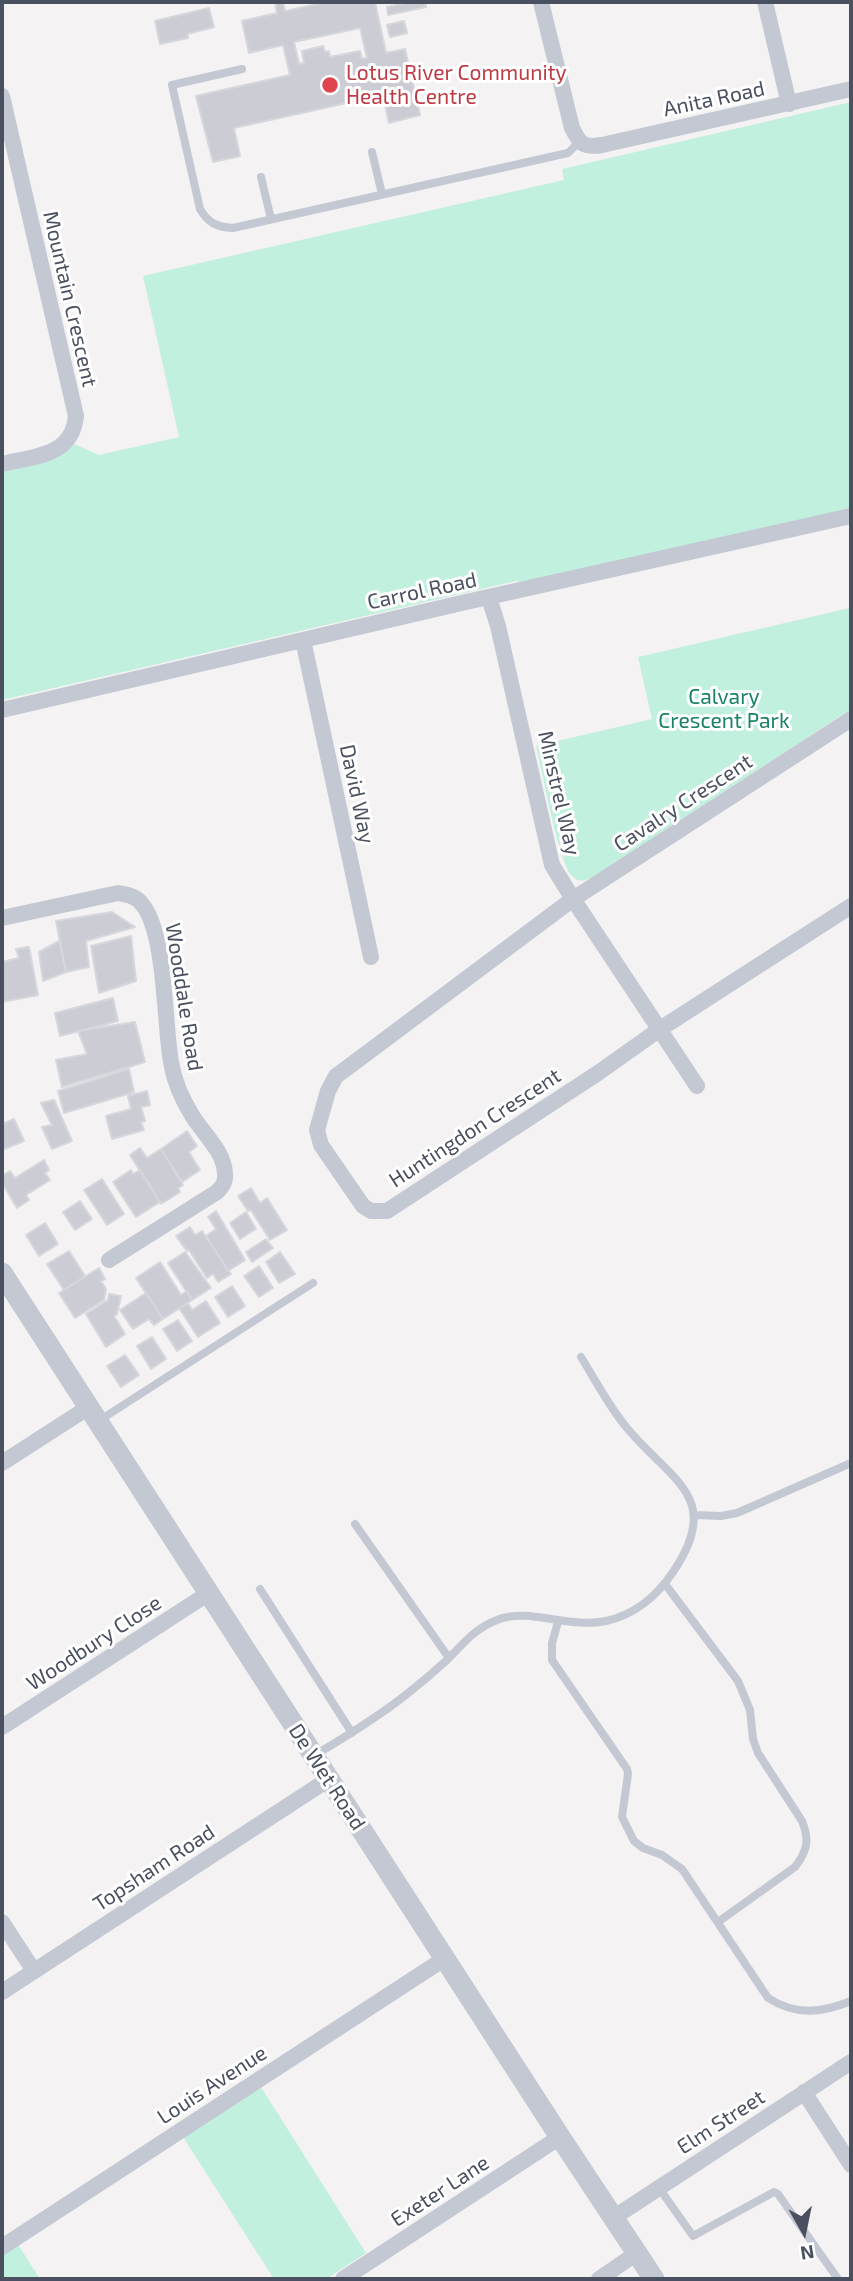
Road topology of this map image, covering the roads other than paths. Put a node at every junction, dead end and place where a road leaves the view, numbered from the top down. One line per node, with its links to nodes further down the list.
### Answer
1 (541, 2): 7 (street)
2 (765, 2): 6 (street)
3 (242, 69): 12 (lane)
4 (851, 89): 6 (street, Anita Road)
5 (2, 96): 8 (street, Mountain Crescent)
6 (789, 104): 7 (street, Anita Road)
7 (582, 144): 11 (lane)
8 (8, 150): 13 (street, Mountain Crescent)
9 (372, 152): 11 (lane)
10 (261, 177): 12 (lane)
11 (382, 194): 12 (lane)
12 (271, 219)
13 (2, 464)
14 (851, 516): 15 (street, Carrol Road)
15 (489, 598): 16 (street, Carrol Road); 19 (street, Minstrel Way)
16 (303, 640): 17 (street, Carrol Road); 22 (street, David Way)
17 (2, 710)
18 (851, 719): 19 (street, Cavalry Crescent)
19 (573, 899): 23 (street, Minstrel Way); 23 (street, Huntingdon Crescent)
20 (851, 906): 23 (street)
21 (2, 918): 25 (street, Wooddale Road)
22 (371, 957)
23 (660, 1029): 24 (street, Minstrel Way)
24 (697, 1086)
25 (109, 1260)
26 (2, 1273): 29 (street, De Wet Road)
27 (313, 1283): 29 (lane)
28 (581, 1357): 32 (lane)
29 (93, 1414): 30 (street); 36 (street, De Wet Road)
30 (2, 1463)
31 (851, 1463): 32 (lane)
32 (695, 1515): 34 (lane)
33 (355, 1524): 38 (lane)
34 (665, 1584): 37 (lane); 44 (lane)
35 (260, 1590): 40 (lane)
36 (209, 1593): 39 (street, Woodbury Close); 41 (street, De Wet Road)
37 (558, 1622): 38 (lane); 44 (lane)
38 (449, 1658): 40 (lane)
39 (2, 1727)
40 (352, 1734): 41 (lane)
41 (313, 1756): 42 (street, De Wet Road)
42 (329, 1779): 45 (street, De Wet Road); 46 (street, Topsham Road)
43 (2, 1922): 46 (street)
44 (718, 1922): 48 (lane)
45 (444, 1959): 51 (street, De Wet Road); 55 (street, Louis Avenue)
46 (34, 1971): 47 (street, Topsham Road)
47 (2, 1992)
48 (851, 2001)
49 (851, 2062): 50 (street, Elm Street)
50 (804, 2092): 52 (street); 53 (street, Elm Street)
51 (560, 2137): 54 (street, De Wet Road); 57 (street, Exeter Lane)
52 (851, 2165)
53 (659, 2188): 54 (street, Elm Street); 60 (lane)
54 (613, 2218): 56 (street, De Wet Road)
55 (2, 2247)
56 (637, 2253): 58 (street); 59 (street, De Wet Road)
57 (343, 2279)
58 (599, 2279)
59 (654, 2279)
60 (838, 2279)

